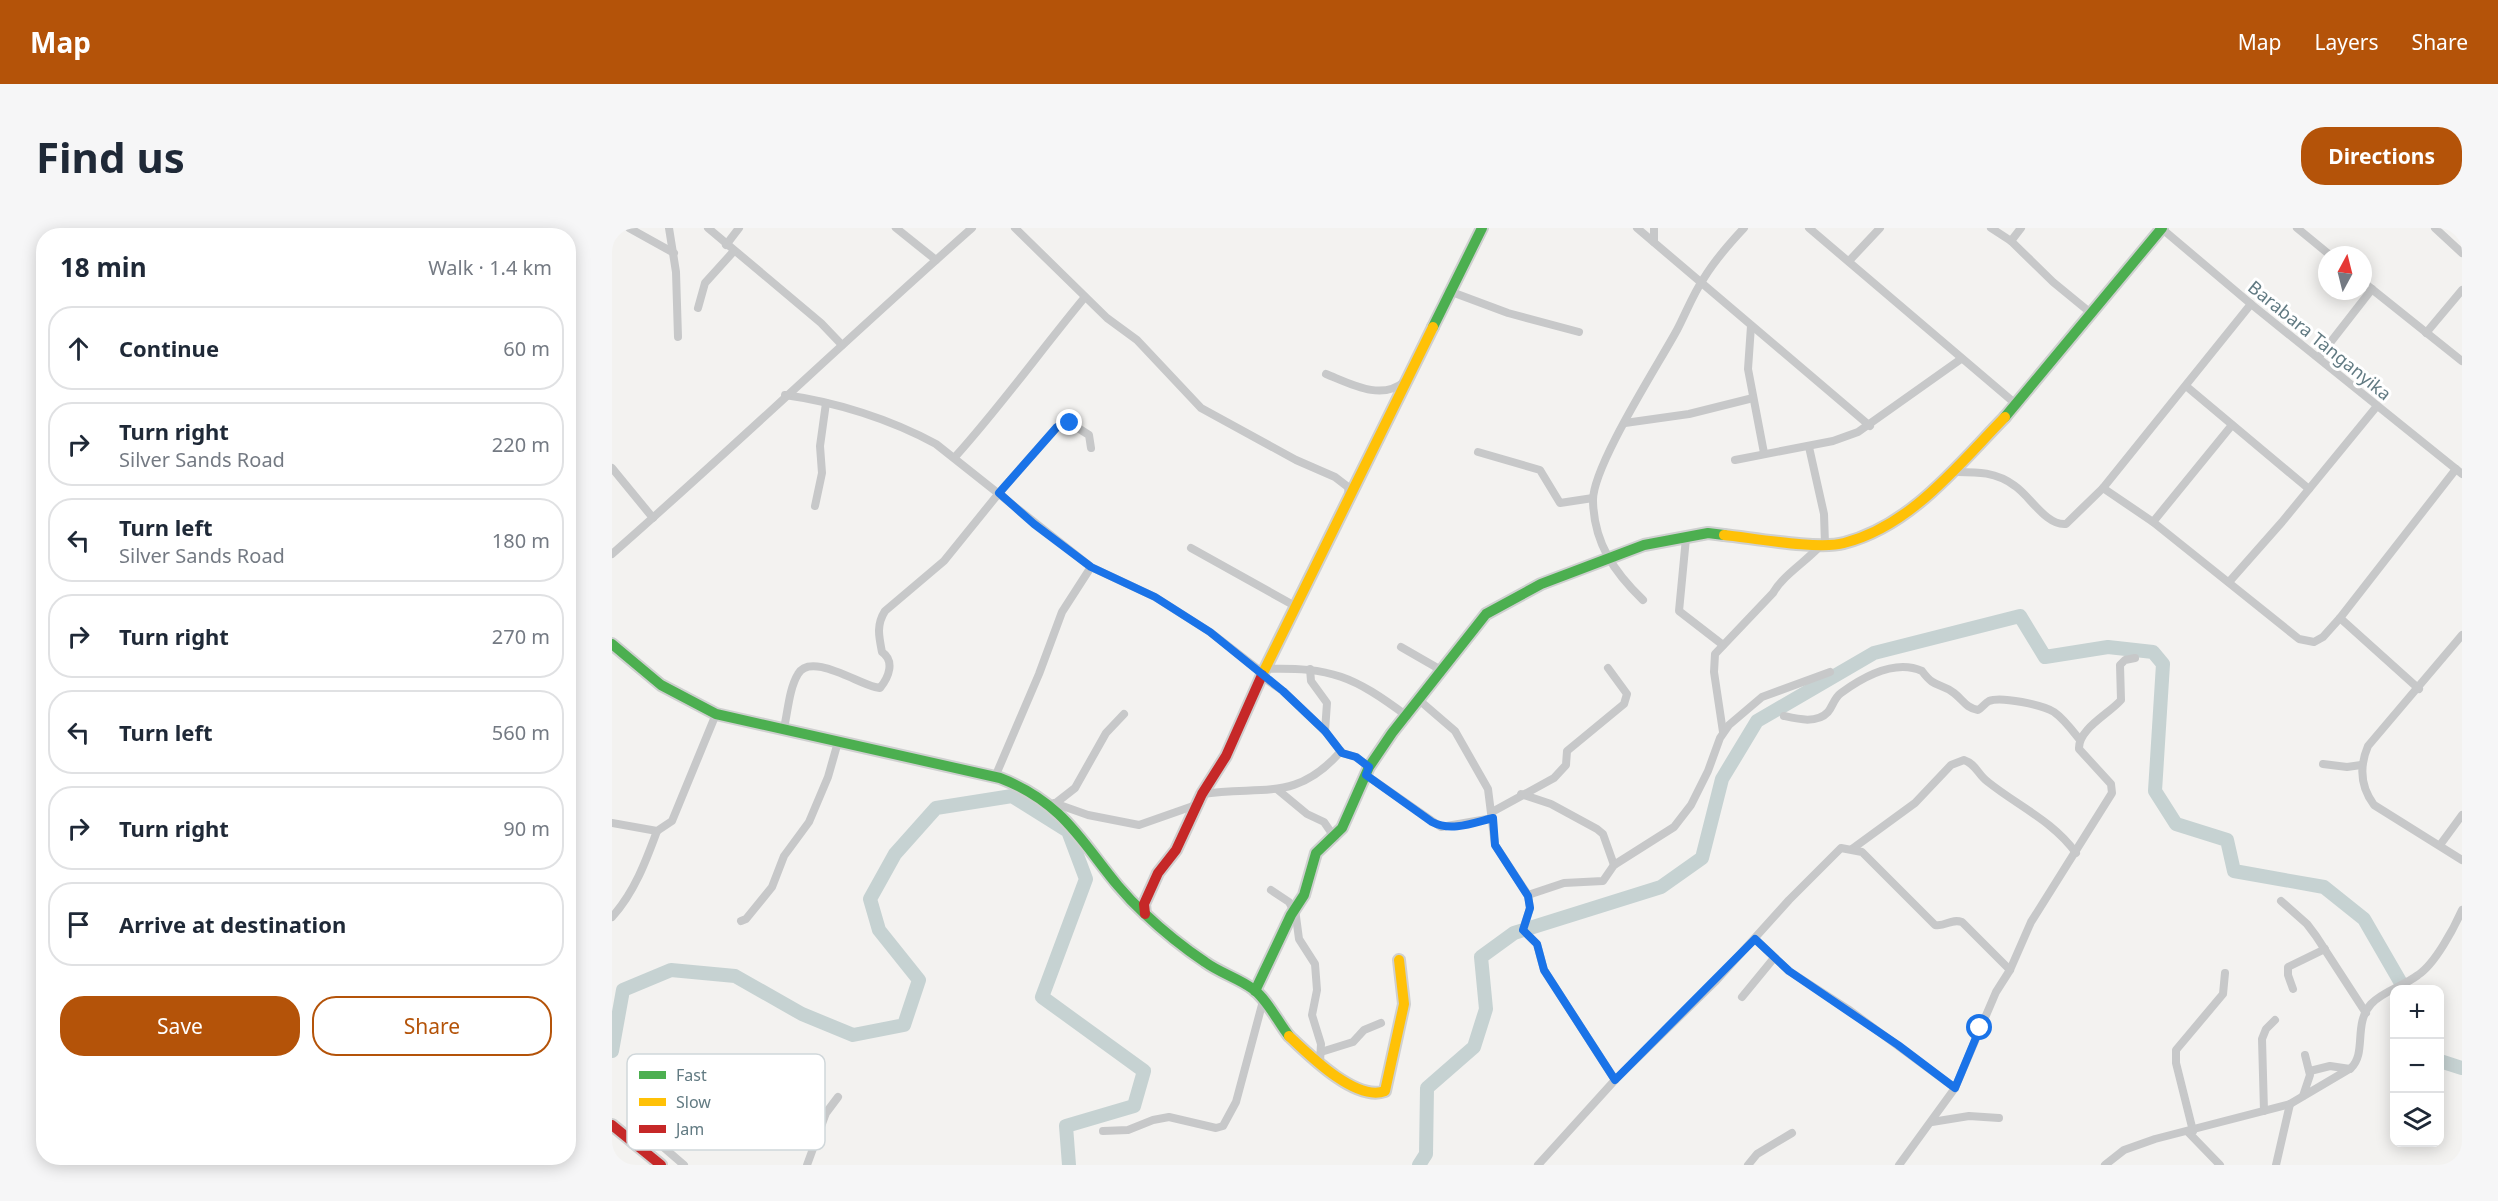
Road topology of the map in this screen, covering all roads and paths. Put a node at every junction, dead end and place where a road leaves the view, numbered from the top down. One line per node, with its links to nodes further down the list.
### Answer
1 (629, 228): 24 (street)
2 (669, 228): 24 (street)
3 (708, 228): 21 (street)
4 (739, 228): 21 (street)
5 (897, 228): 26 (street)
6 (972, 228): 26 (street)
7 (1015, 228): 32 (street)
8 (1482, 228): 31 (main road)
9 (1637, 228): 20 (street)
10 (1654, 228): 20 (street)
11 (1744, 228): 28 (street)
12 (1809, 228): 27 (street)
13 (1880, 228): 27 (street)
14 (1991, 228): 19 (street)
15 (2021, 228): 19 (street)
16 (2161, 228): 34 (street, Barabara Tanganyika); 36 (main road)
17 (2296, 228): 22 (street)
18 (2435, 228): 25 (street)
19 (2011, 241): 36 (street)
20 (1654, 242): 28 (street)
21 (726, 245): 23 (street)
22 (2319, 246)
23 (733, 252): 35 (street); 41 (street)
24 (674, 253): 40 (street)
25 (2462, 253)
26 (936, 260): 41 (street)
27 (1849, 261): 43 (street)
28 (1702, 280): 37 (street); 53 (street)
29 (2372, 290): 39 (street)
30 (2462, 290): 39 (street)
31 (1449, 291): 38 (street); 46 (main road)
32 (1085, 297): 60 (street); 69 (street)
33 (2364, 300): 42 (street)
34 (2251, 304): 42 (street, Barabara Tanganyika); 47 (street)
35 (698, 308)
36 (2092, 314): 51 (main road)
37 (1751, 326): 49 (street); 54 (street)
38 (1579, 332)
39 (2426, 333): 44 (street)
40 (678, 337)
41 (842, 345): 48 (street)
42 (2319, 357): 52 (street, Barabara Tanganyika)
43 (1961, 359): 51 (street); 54 (street)
44 (2462, 361)
45 (1326, 374): 46 (street)
46 (1404, 382): 69 (main road)
47 (2186, 386): 55 (street); 65 (street)
48 (785, 395): 50 (street); 71 (street)
49 (1753, 398): 53 (street); 59 (street)
50 (826, 403): 60 (street); 70 (street)
51 (2017, 405): 64 (main road)
52 (2377, 406): 63 (street, Barabara Tanganyika); 66 (street)
53 (1625, 423): 68 (street)
54 (1870, 426): 56 (street)
55 (2232, 426): 66 (street); 72 (street)
56 (1809, 447): 59 (street); 74 (street)
57 (1091, 448): 67 (street)
58 (1478, 452): 68 (street)
59 (1764, 453): 61 (street)
60 (955, 457): 67 (street)
61 (1736, 460)
62 (612, 468): 71 (street)
63 (2459, 471): 82 (street)
64 (1952, 472): 65 (street); 74 (main road)
65 (2103, 488): 72 (street)
66 (2309, 489): 79 (street)
67 (999, 493): 78 (street); 99 (street)
68 (1593, 498): 77 (street)
69 (1348, 499): 81 (main road)
70 (815, 506)
71 (653, 518): 76 (street)
72 (2153, 522): 79 (street)
73 (1686, 538): 74 (main road); 77 (main road); 85 (street)
74 (1824, 544): 85 (street)
75 (1191, 548): 81 (street)
76 (612, 554)
77 (1607, 559): 80 (street); 90 (main road)
78 (1091, 567): 92 (street); 108 (street)
79 (2229, 582): 82 (street)
80 (1643, 600)
81 (1295, 606): 92 (main road)
82 (2340, 618): 93 (street)
83 (2462, 635): 93 (street)
84 (612, 644): 95 (main road)
85 (1723, 645): 101 (street)
86 (1401, 647): 90 (street)
87 (2135, 658): 102 (street)
88 (1608, 668): 111 (street)
89 (1310, 669): 92 (street); 97 (street); 100 (street)
90 (1441, 670): 94 (main road)
91 (1830, 672): 101 (street)
92 (1263, 673): 100 (street); 110 (main road)
93 (2419, 689): 106 (street)
94 (1419, 700): 97 (main road); 114 (street)
95 (716, 714): 99 (main road); 117 (street)
96 (1124, 714): 112 (street)
97 (1407, 716): 107 (main road)
98 (1784, 716): 102 (street)
99 (784, 728): 103 (main road)
100 (1325, 731): 104 (street)
101 (1723, 732): 123 (street)
102 (2080, 740): 121 (street)
103 (838, 742): 108 (main road); 131 (street)
104 (1341, 751): 107 (street); 109 (street)
105 (2323, 764): 106 (street)
106 (2361, 765): 119 (street)
107 (1367, 771): 114 (street); 118 (main road)
108 (995, 777): 112 (main road)
109 (1278, 790): 110 (street); 118 (street)
110 (1202, 794): 113 (main road)
111 (1521, 794): 114 (street); 123 (street)
112 (1052, 805): 113 (street); 129 (main road)
113 (1196, 805): 129 (main road)
114 (1492, 815): 125 (street)
115 (2462, 815): 119 (street)
116 (612, 823): 117 (street)
117 (657, 831): 130 (street)
118 (1335, 838): 127 (main road)
119 (2440, 845): 122 (street)
120 (1849, 848): 121 (street); 132 (street); 136 (street)
121 (2076, 853): 136 (street)
122 (2462, 860)
123 (1614, 865): 125 (street)
124 (1271, 890): 127 (street)
125 (1528, 896): 149 (street)
126 (2281, 902): 133 (street)
127 (1294, 910): 139 (main road); 146 (street)
128 (2462, 910): 142 (street)
129 (1145, 914): 139 (main road)
130 (612, 917)
131 (741, 921)
132 (1755, 939): 134 (street); 149 (street)
133 (2325, 949): 138 (street); 142 (street)
134 (1774, 958): 140 (street); 150 (street)
135 (1399, 960): 146 (main road)
136 (2010, 970): 150 (street)
137 (2225, 973): 160 (street)
138 (2293, 989)
139 (1255, 991): 141 (main road)
140 (1742, 997)
141 (1263, 1001): 146 (main road); 159 (street)
142 (2366, 1013): 147 (street)
143 (2275, 1020): 154 (street)
144 (1381, 1023): 146 (street)
145 (2304, 1055): 148 (street)
146 (1320, 1057)
147 (2350, 1069): 148 (street); 152 (street)
148 (2310, 1071): 152 (street)
149 (1615, 1080): 169 (street)
150 (1955, 1088): 157 (street)
151 (838, 1096): 155 (street)
152 (2301, 1098): 153 (street)
153 (2290, 1104): 154 (street); 174 (street)
154 (2264, 1111): 160 (street)
155 (825, 1116)
156 (1999, 1118): 157 (street)
157 (1932, 1122): 171 (street)
158 (614, 1127): 162 (main road)
159 (1103, 1131)
160 (2191, 1131): 172 (street); 173 (street)
161 (1792, 1133): 170 (street)
162 (626, 1135)
163 (644, 1150): 166 (main road)
164 (667, 1150): 167 (street)
165 (812, 1150): 168 (street)
166 (661, 1165)
167 (684, 1165)
168 (807, 1165)
169 (1538, 1165)
170 (1748, 1165)
171 (1899, 1165)
172 (2105, 1165)
173 (2220, 1165)
174 (2276, 1165)

